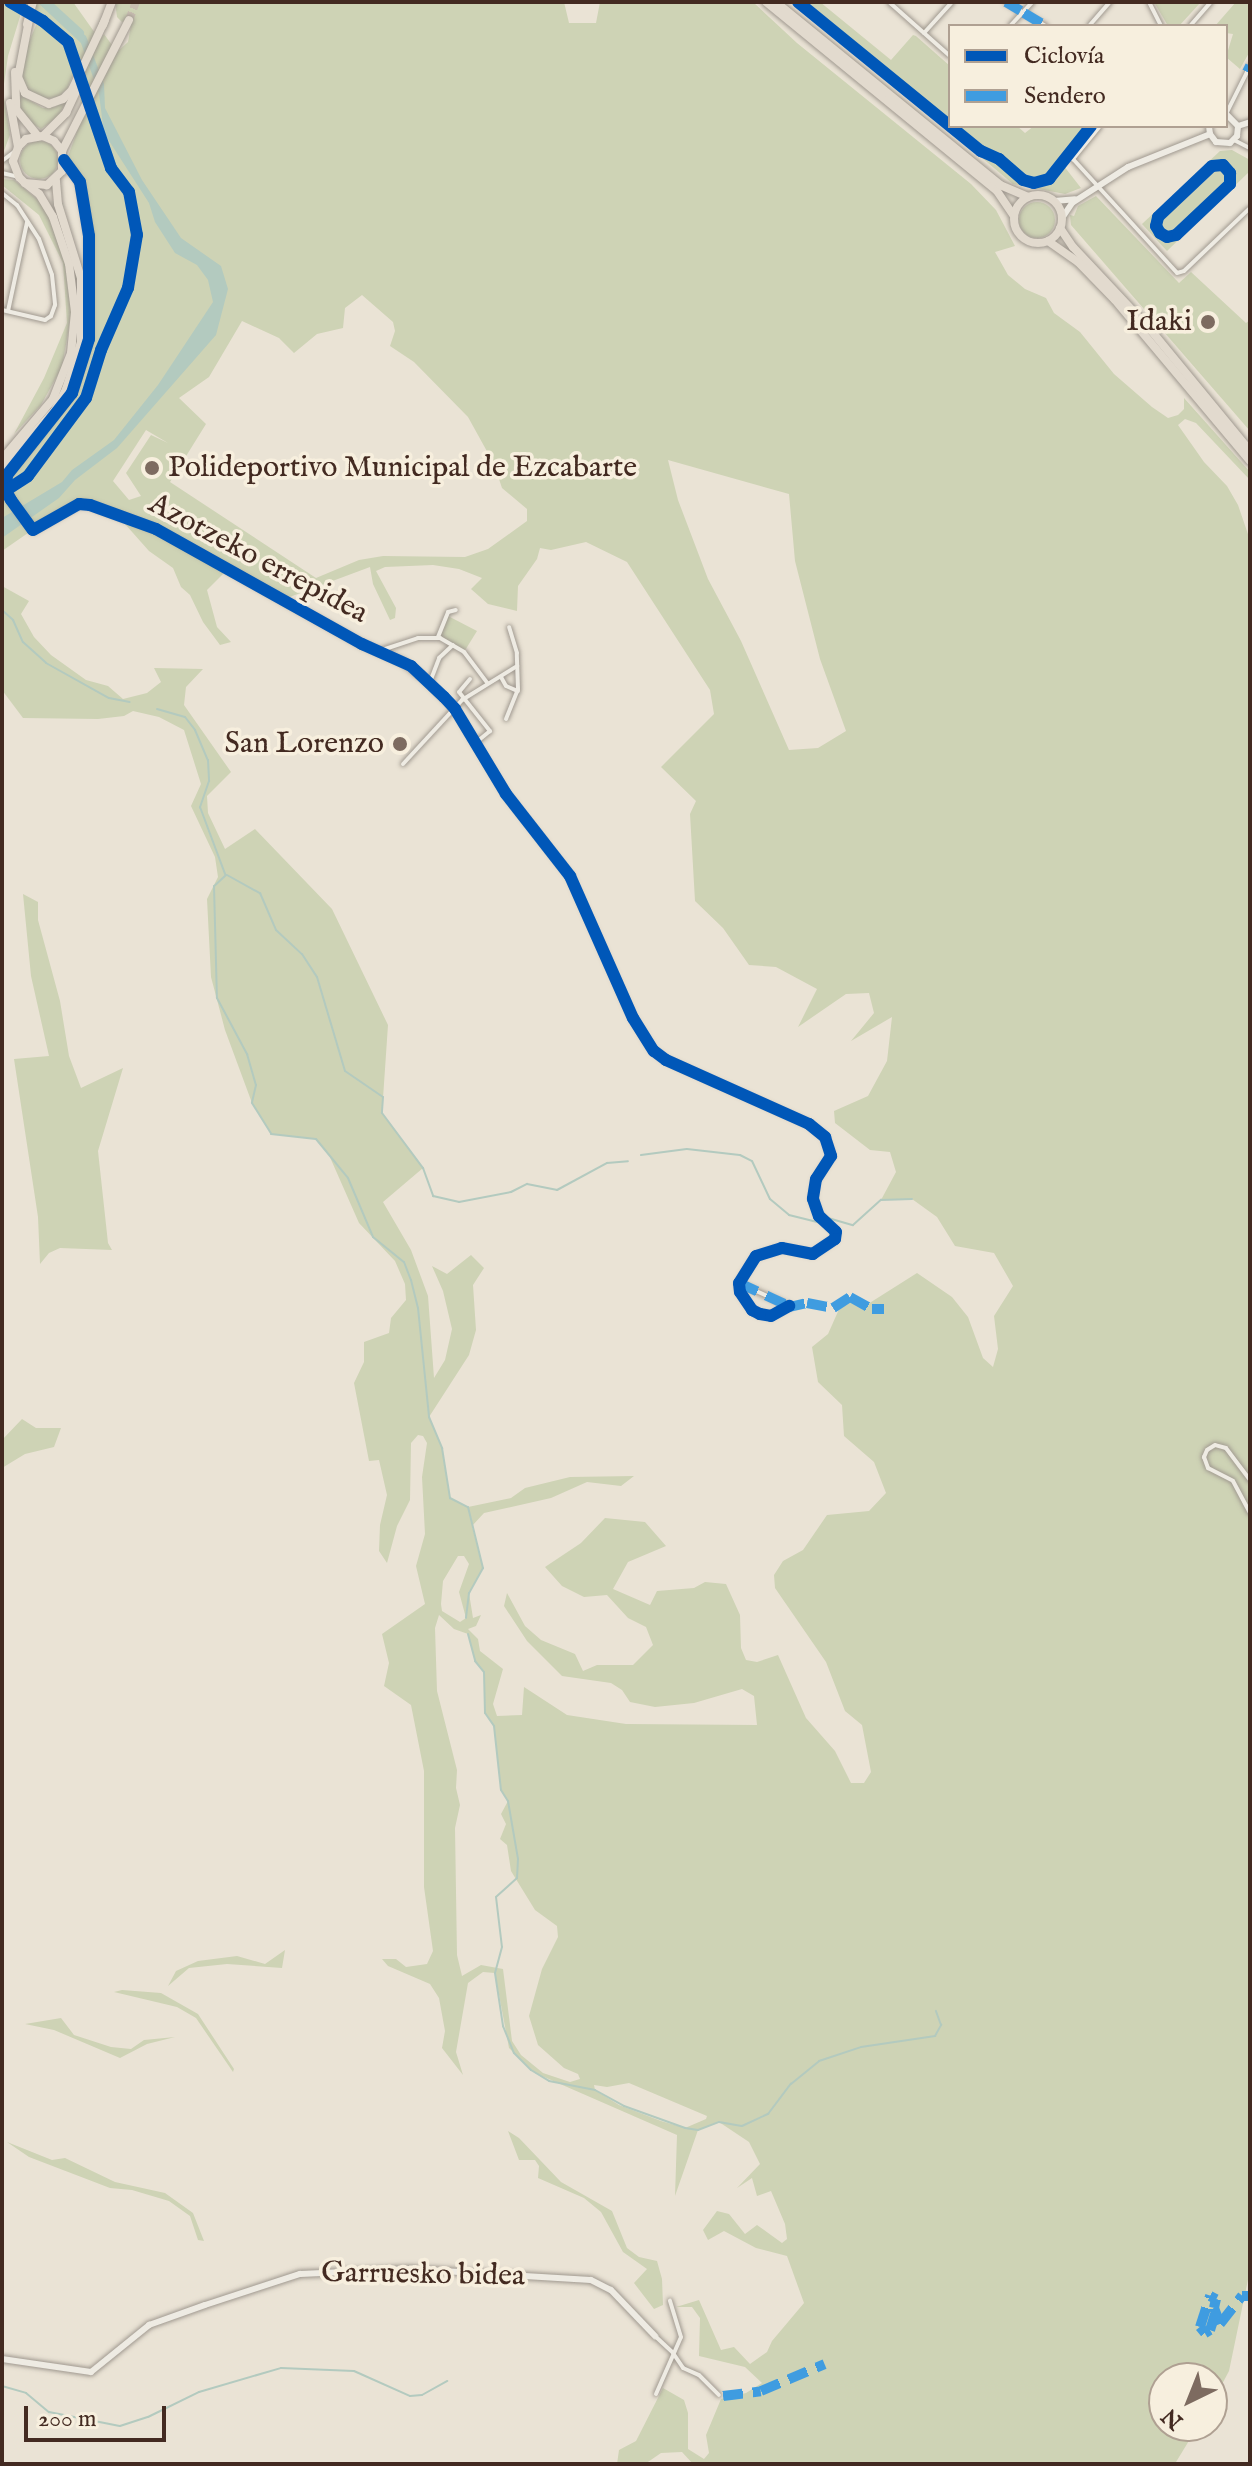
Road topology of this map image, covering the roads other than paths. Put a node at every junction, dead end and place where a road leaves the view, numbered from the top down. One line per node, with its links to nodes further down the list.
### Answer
1 (33, 2): 12 (highway)
2 (112, 2): 23 (highway)
3 (766, 2): 47 (highway)
4 (776, 2): 43 (highway)
5 (889, 2): 19 (street)
6 (952, 2): 19 (street)
7 (1006, 2): 15 (street)
8 (1032, 2): 14 (street)
9 (1110, 2): 16 (street)
10 (1149, 2): 17 (street)
11 (1211, 2): 18 (street)
12 (29, 20): 20 (highway); 23 (highway)
13 (129, 20): 35 (highway)
14 (1012, 24)
15 (1043, 24)
16 (1091, 24)
17 (1160, 24)
18 (1192, 24)
19 (924, 33): 21 (street)
20 (19, 52): 31 (highway); 34 (highway)
21 (948, 54)
22 (1250, 66): 24 (street)
23 (76, 87): 31 (highway)
24 (1228, 110)
25 (1228, 116): 27 (street)
26 (1250, 122): 27 (street)
27 (1238, 126): 32 (street)
28 (1098, 128): 41 (street)
29 (1209, 128): 30 (street)
30 (1210, 134): 32 (street); 41 (street)
31 (40, 136): 34 (highway); 35 (highway)
32 (1234, 140): 33 (street)
33 (1250, 148)
34 (17, 149): 36 (street); 40 (highway)
35 (63, 156): 38 (highway); 39 (street, Azotzeko errepidea)
36 (2, 161)
37 (2, 173): 40 (street)
38 (59, 175): 39 (street); 40 (highway); 57 (highway)
39 (77, 175): 62 (street, Azotzeko errepidea)
40 (22, 180): 52 (highway)
41 (1095, 186): 44 (street); 46 (street)
42 (2, 193): 48 (street)
43 (1028, 197): 45 (highway); 47 (highway)
44 (1078, 198): 45 (street); 49 (street)
45 (1054, 201): 49 (highway)
46 (1250, 208)
47 (1014, 216): 50 (highway)
48 (28, 219): 51 (street); 51 (street)
49 (1061, 223): 50 (highway); 53 (highway)
50 (1048, 241): 56 (highway)
51 (5, 311)
52 (49, 405): 54 (highway); 55 (highway)
53 (1250, 451)
54 (2, 452)
55 (2, 459)
56 (1250, 461)
57 (2, 468)
58 (456, 610): 60 (street)
59 (509, 627): 63 (street)
60 (438, 637): 61 (street); 62 (street)
61 (453, 645): 67 (street); 68 (street)
62 (378, 651): 64 (street, Azotzeko errepidea)
63 (517, 666): 65 (street); 69 (street)
64 (421, 676): 68 (street)
65 (501, 677): 67 (street); 69 (street)
66 (470, 679): 70 (street)
67 (487, 683): 70 (street)
68 (430, 684): 71 (street)
69 (518, 691): 72 (street)
70 (462, 700): 71 (street); 73 (street)
71 (455, 709): 73 (street); 74 (street)
72 (506, 719)
73 (475, 743): 75 (street)
74 (403, 764)
75 (739, 1283): 75 (street)
76 (1250, 1480): 77 (street)
77 (1250, 1513)
78 (670, 2301): 80 (street)
79 (655, 2336): 80 (street); 81 (street, Garruesko bidea)
80 (673, 2353): 82 (street); 83 (street)
81 (2, 2359)
82 (656, 2394)
83 (719, 2395)

